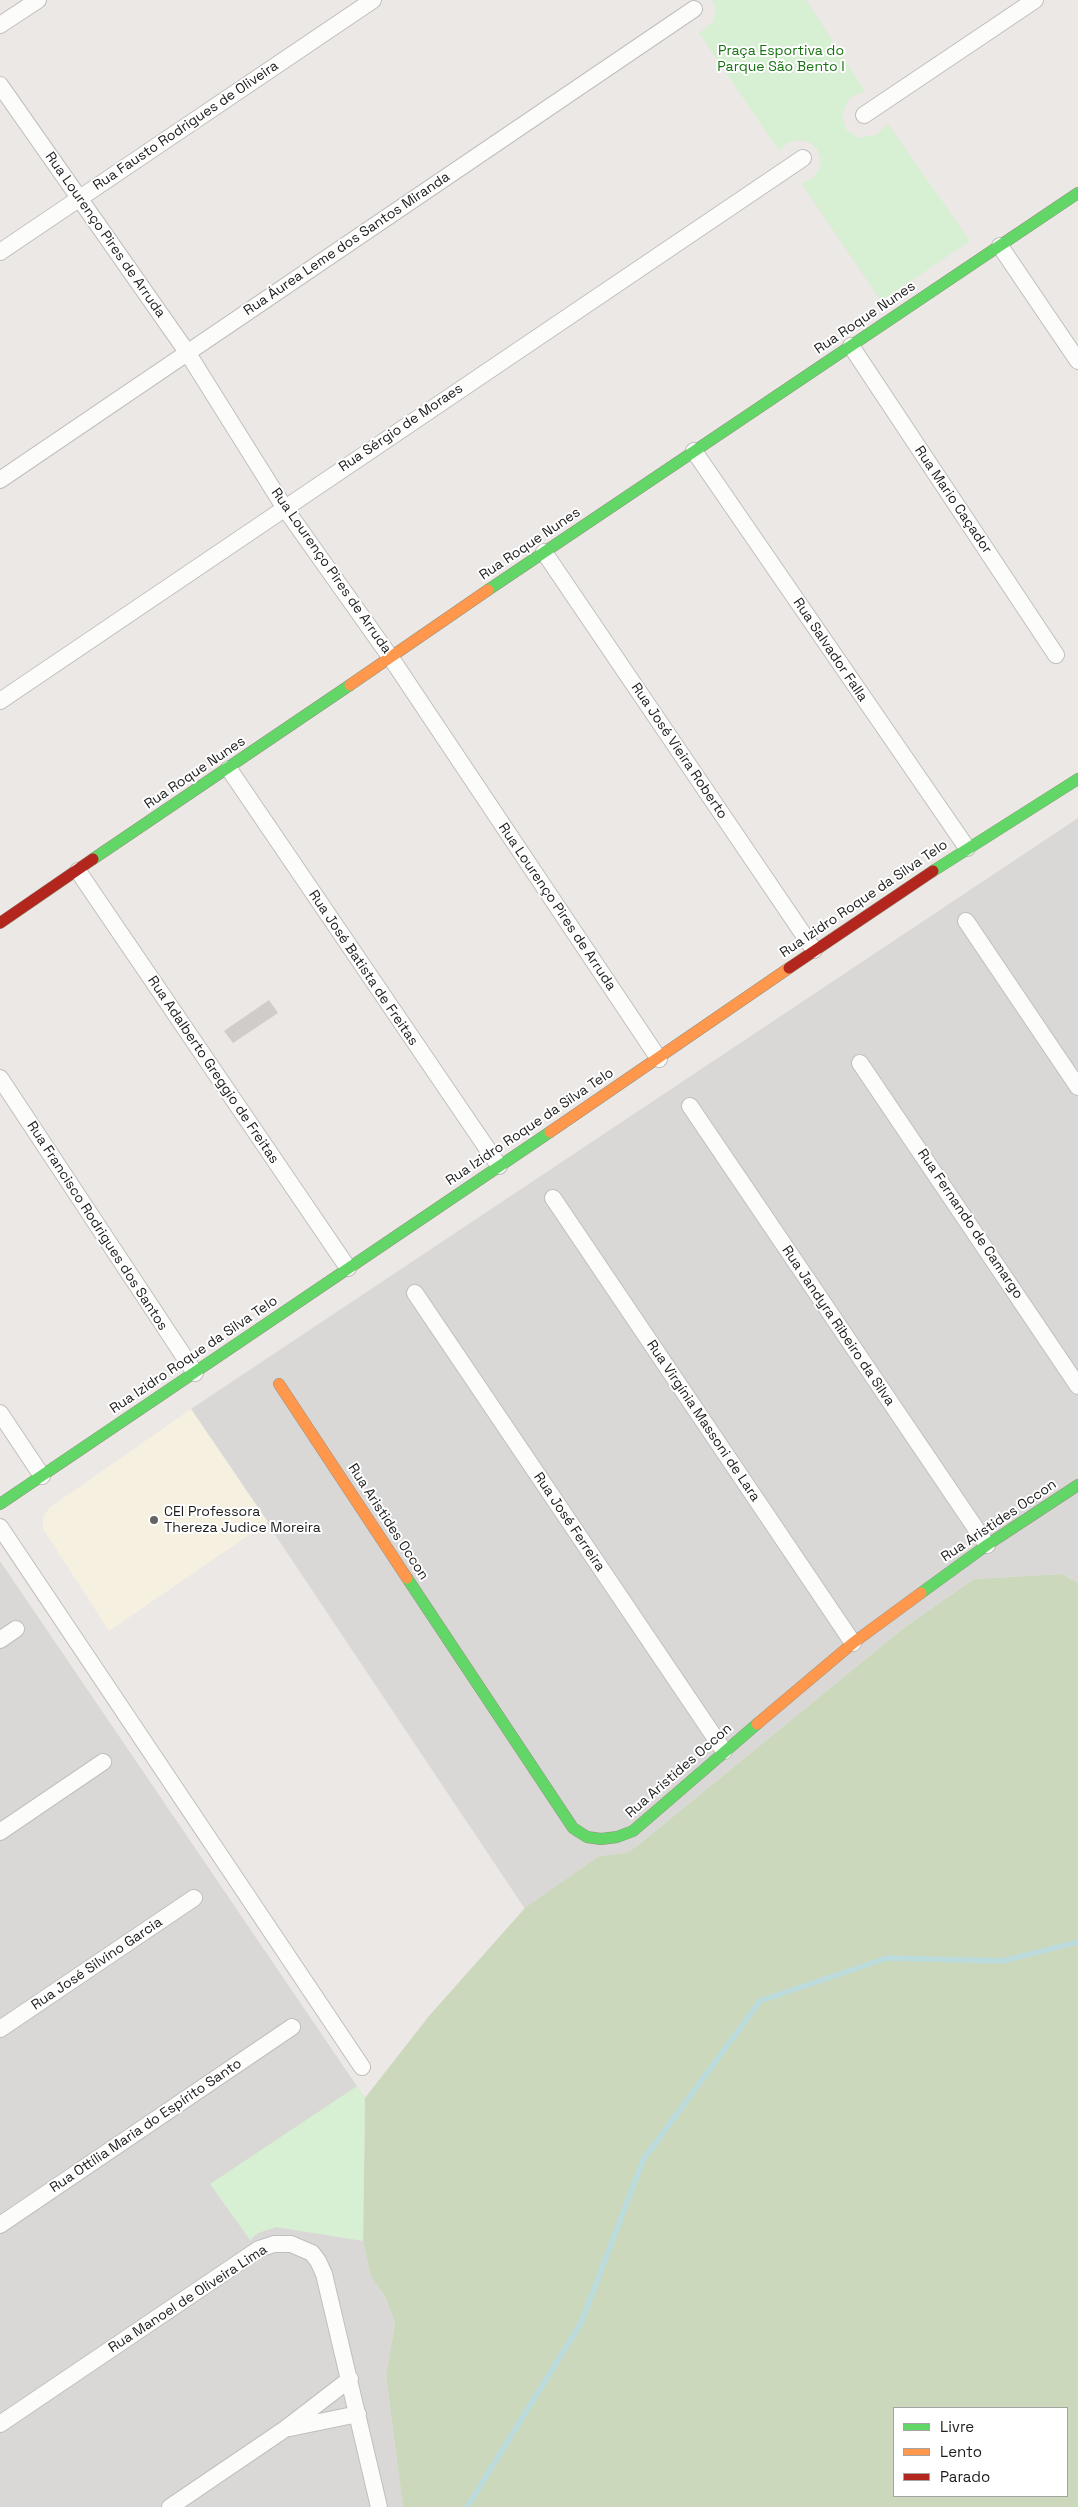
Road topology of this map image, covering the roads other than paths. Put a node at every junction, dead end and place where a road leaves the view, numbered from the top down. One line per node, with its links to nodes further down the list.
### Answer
1 (38, 0): 5 (street)
2 (373, 0): 10 (street, Rua Fausto Rodrigues de Oliveira)
3 (1035, 0): 7 (street)
4 (694, 9): 14 (street, Rua Áurea Leme dos Santos Miranda)
5 (0, 26)
6 (0, 85): 10 (street, Rua Lourenço Pires de Arruda)
7 (864, 115)
8 (803, 158): 18 (street, Rua Sérgio de Moraes)
9 (1078, 193): 11 (street, Rua Roque Nunes)
10 (80, 198): 12 (street, Rua Fausto Rodrigues de Oliveira); 14 (street, Rua Lourenço Pires de Arruda)
11 (1000, 246): 13 (street, Rua Roque Nunes); 15 (street)
12 (0, 252)
13 (851, 346): 16 (street, Rua Roque Nunes); 20 (street, Rua Mario Caçador)
14 (187, 352): 17 (street, Rua Áurea Leme dos Santos Miranda); 18 (street, Rua Lourenço Pires de Arruda)
15 (1078, 361)
16 (694, 451): 19 (street, Rua Roque Nunes); 25 (street, Rua Salvador Falla)
17 (0, 480)
18 (284, 507): 21 (street, Rua Lourenço Pires de Arruda); 22 (street, Rua Sérgio de Moraes)
19 (544, 552): 21 (street, Rua Roque Nunes); 29 (street, Rua José Vieira Roberto)
20 (1056, 655)
21 (391, 658): 23 (street, Rua Roque Nunes); 30 (street, Rua Lourenço Pires de Arruda)
22 (0, 701)
23 (229, 769): 26 (street, Rua Roque Nunes); 35 (street, Rua José Batista de Freitas)
24 (1078, 779): 25 (street, Rua Izidro Roque da Silva Telo)
25 (967, 848): 29 (street, Rua Izidro Roque da Silva Telo)
26 (78, 871): 28 (street, Rua Roque Nunes); 37 (street, Rua Adalberto Greggio de Freitas)
27 (966, 921): 33 (street)
28 (0, 923)
29 (814, 950): 30 (street, Rua Izidro Roque da Silva Telo)
30 (659, 1059): 35 (street, Rua Izidro Roque da Silva Telo)
31 (860, 1062): 41 (street, Rua Fernando de Camargo)
32 (0, 1078): 39 (street, Rua Francisco Rodrigues dos Santos)
33 (1078, 1087)
34 (690, 1106): 47 (street, Rua Jandyra Ribeiro da Silva)
35 (499, 1166): 37 (street, Rua Izidro Roque da Silva Telo)
36 (553, 1198): 50 (street, Rua Virgínia Massoni de Lara)
37 (348, 1268): 39 (street, Rua Izidro Roque da Silva Telo)
38 (415, 1293): 51 (street, Rua José Ferreira)
39 (195, 1373): 43 (street, Rua Izidro Roque da Silva Telo)
40 (279, 1384): 51 (street, Rua Aristides Occon)
41 (1078, 1386)
42 (0, 1413): 43 (street)
43 (42, 1476): 45 (street, Rua Izidro Roque da Silva Telo)
44 (1078, 1485): 47 (street, Rua Aristides Occon)
45 (0, 1504)
46 (0, 1527): 57 (street)
47 (987, 1545): 50 (street, Rua Aristides Occon)
48 (16, 1629): 49 (street)
49 (0, 1640)
50 (853, 1643): 51 (street, Rua Aristides Occon)
51 (724, 1751)
52 (103, 1762): 53 (street)
53 (0, 1832)
54 (194, 1898): 56 (street, Rua José Silvino Garcia)
55 (292, 2027): 58 (street, Rua Ottília Maria do Espírito Santo)
56 (0, 2029)
57 (362, 2067)
58 (0, 2224)
59 (350, 2379): 60 (street, Rua Manoel de Oliveira Lima); 61 (street, Rua Manoel de Oliveira Lima); 62 (street)
60 (358, 2414): 62 (street); 64 (street, Rua Manoel de Oliveira Lima)
61 (0, 2424)
62 (286, 2429): 63 (street)
63 (170, 2507)
64 (379, 2507)

